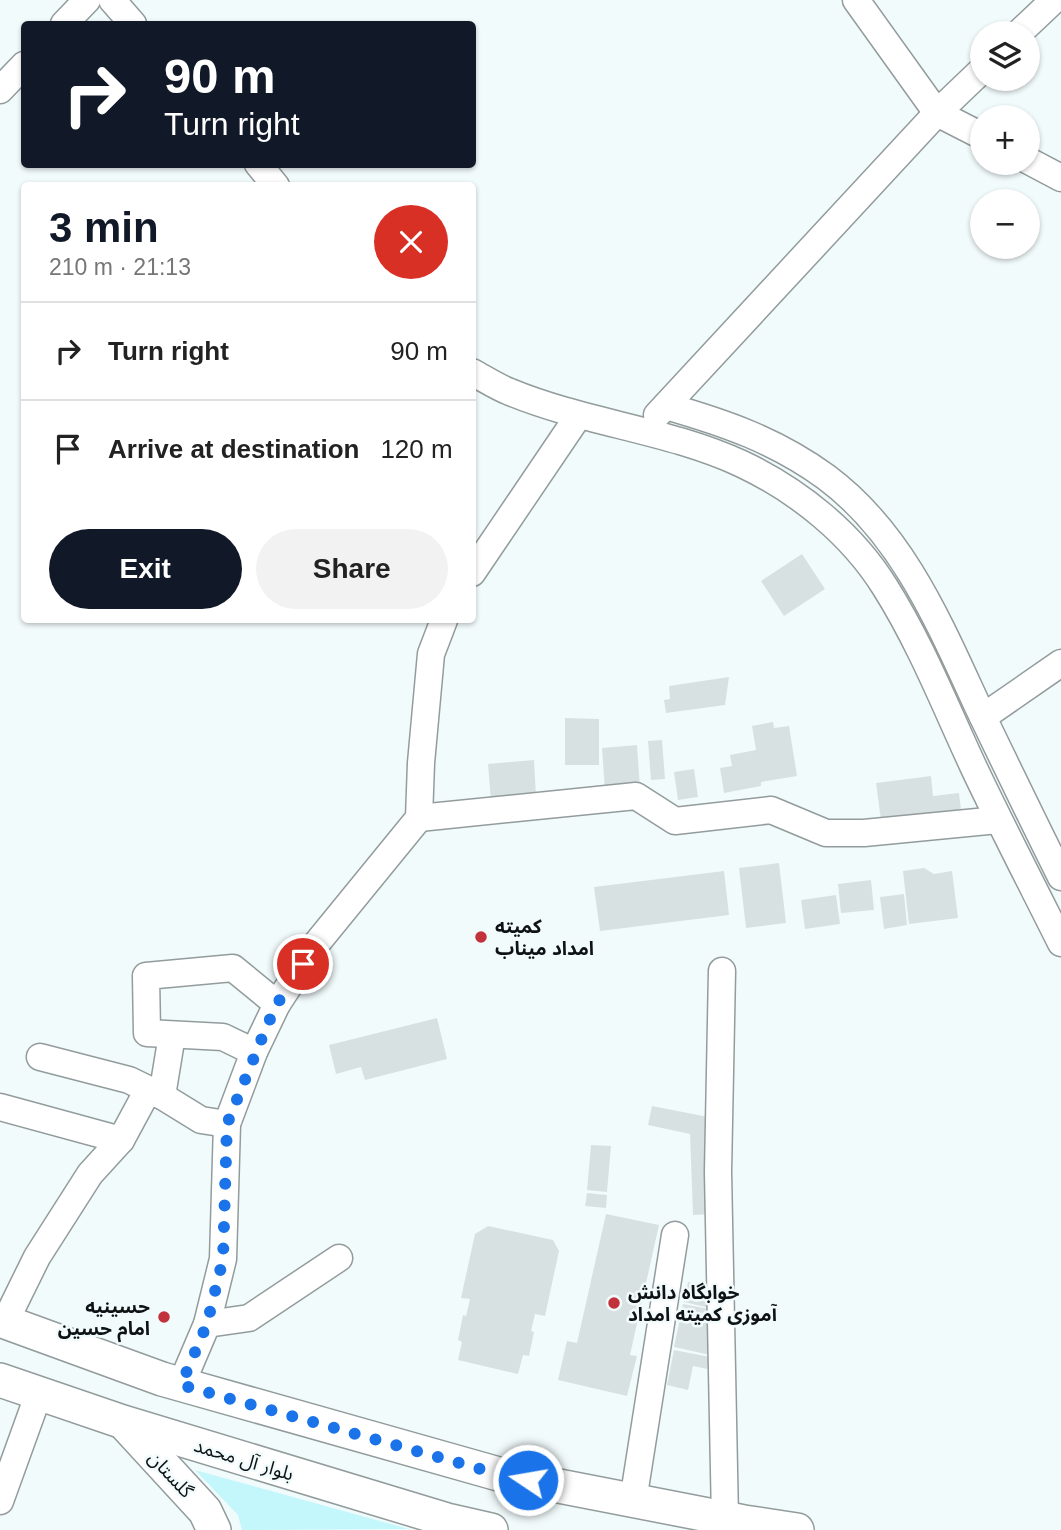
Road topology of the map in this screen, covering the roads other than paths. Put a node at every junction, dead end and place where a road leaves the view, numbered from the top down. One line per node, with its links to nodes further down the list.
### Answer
1 (87, 0): 5 (street)
2 (112, 0): 6 (street)
3 (856, 0): 11 (street)
4 (1054, 0): 7 (street)
5 (67, 21)
6 (130, 21)
7 (1032, 21)
8 (21, 68): 10 (street)
9 (970, 81): 11 (street)
10 (0, 90)
11 (937, 113): 12 (street); 18 (street)
12 (970, 130)
13 (1040, 167): 15 (street)
14 (261, 168): 16 (street)
15 (1061, 178)
16 (273, 182)
17 (476, 374): 19 (street)
18 (666, 406): 20 (street); 24 (street)
19 (579, 415): 20 (street); 21 (street)
20 (642, 431): 26 (street)
21 (476, 567)
22 (443, 623): 25 (street)
23 (1061, 663): 24 (street)
24 (983, 717): 27 (street)
25 (419, 818): 26 (street); 30 (street)
26 (998, 820): 28 (street)
27 (1061, 877)
28 (1061, 943)
29 (722, 971): 48 (street)
30 (277, 1004): 31 (street); 32 (street)
31 (172, 1035): 32 (street); 34 (street)
32 (254, 1052): 36 (street)
33 (40, 1057): 34 (street)
34 (155, 1093): 36 (street); 37 (street)
35 (0, 1107): 37 (street)
36 (227, 1124): 41 (street)
37 (121, 1140): 40 (street)
38 (675, 1235): 46 (street)
39 (339, 1258): 41 (street)
40 (2, 1321): 43 (main road)
41 (207, 1324): 43 (street)
42 (0, 1380): 44 (main road, بلوار آل محمد)
43 (181, 1385): 46 (main road)
44 (39, 1393): 45 (main road, بلوار آل محمد); 47 (street)
45 (123, 1422): 49 (main road, گلستان); 50 (main road, بلوار آل محمد)
46 (632, 1500): 48 (main road)
47 (0, 1501)
48 (725, 1519): 51 (main road)
49 (214, 1530)
50 (491, 1530)
51 (797, 1530)

